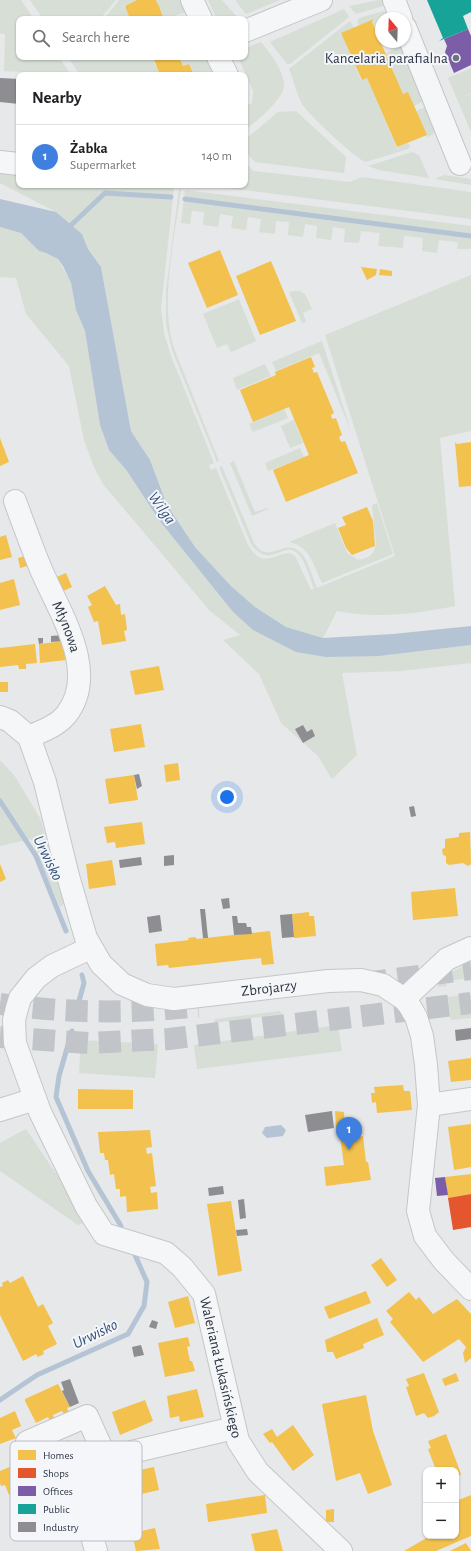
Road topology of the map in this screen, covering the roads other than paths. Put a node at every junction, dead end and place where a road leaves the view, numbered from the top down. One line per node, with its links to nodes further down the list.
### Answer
1 (192, 0): 5 (street)
2 (321, 0): 6 (street)
3 (394, 0): 4 (street)
4 (399, 12)
5 (200, 16)
6 (248, 30)
7 (411, 42): 12 (street)
8 (219, 60): 9 (street)
9 (225, 72)
10 (0, 162): 11 (street)
11 (16, 164)
12 (460, 164)
13 (14, 501): 15 (street, Młynowa)
14 (0, 717): 15 (street)
15 (29, 737): 16 (street, Zbrojarzy)
16 (90, 948): 18 (street, Zbrojarzy); 19 (street, Waleriana Łukasińskiego)
17 (471, 948): 18 (street)
18 (404, 999): 21 (street, Zbrojarzy)
19 (35, 1099): 22 (street); 24 (street, Waleriana Łukasińskiego)
20 (471, 1100): 21 (street)
21 (429, 1105): 23 (street, Zbrojarzy)
22 (0, 1110)
23 (471, 1290)
24 (234, 1428): 27 (street); 30 (street, Waleriana Łukasińskiego)
25 (29, 1441): 26 (street)
26 (98, 1441)
27 (142, 1450)
28 (93, 1541): 29 (street)
29 (96, 1551)
30 (341, 1551)

